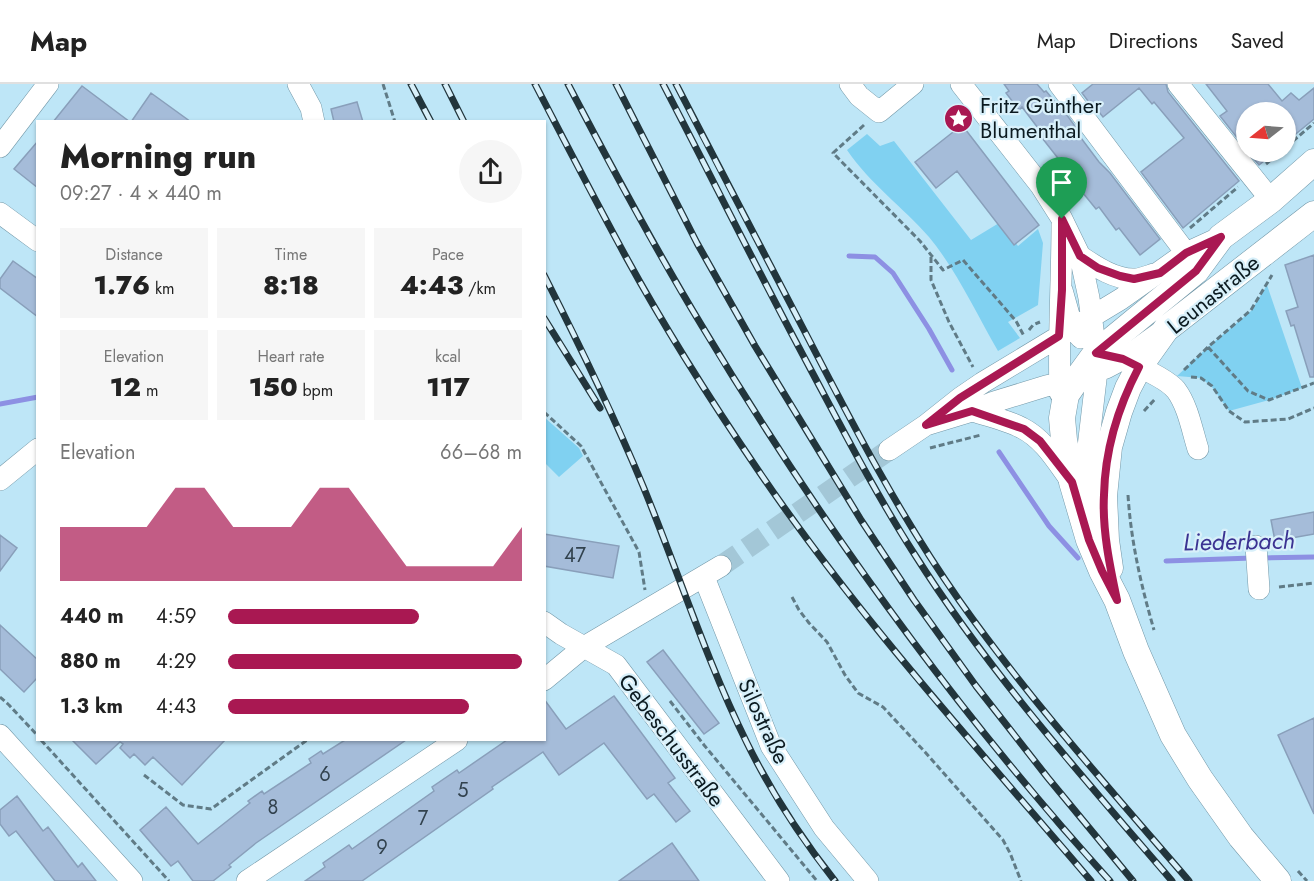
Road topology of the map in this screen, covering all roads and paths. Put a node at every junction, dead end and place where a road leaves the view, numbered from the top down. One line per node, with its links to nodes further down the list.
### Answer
1 (48, 84): 14 (street)
2 (298, 84): 10 (street)
3 (383, 84): 11 (path)
4 (850, 84): 9 (street)
5 (913, 84): 9 (street)
6 (961, 84): 19 (street)
7 (1059, 84): 22 (street)
8 (1178, 84): 16 (street)
9 (879, 112): 23 (path)
10 (314, 120)
11 (394, 120)
12 (1314, 123): 13 (path)
13 (1296, 138)
14 (0, 147)
15 (1314, 162): 16 (main road, Leunastraße)
16 (1271, 200): 20 (main road, Leunastraße)
17 (0, 213): 21 (street)
18 (1314, 214): 31 (main road, Leunastraße)
19 (1062, 219): 24 (street); 28 (street)
20 (1221, 237): 22 (street, Leunastraße); 32 (main road, Leunastraße)
21 (36, 240)
22 (1186, 253): 26 (street, Leunastraße)
23 (931, 255): 30 (path); 35 (path)
24 (1080, 256): 26 (street); 27 (street)
25 (1276, 267): 29 (path)
26 (1160, 273): 27 (street, Leunastraße)
27 (1091, 318): 28 (street, Leunastraße); 32 (street)
28 (1066, 333): 30 (street, Leunastraße); 32 (street); 32 (street)
29 (1208, 347): 33 (path); 36 (path)
30 (1030, 353): 35 (street, Leunastraße)
31 (1131, 363): 32 (street); 43 (street); 49 (main road, Leunastraße)
32 (1082, 371): 38 (street); 47 (main road, Leunastraße); 49 (street)
33 (1177, 376)
34 (1187, 376): 37 (path)
35 (982, 383): 40 (street, Leunastraße)
36 (1314, 383)
37 (1314, 408)
38 (972, 411): 40 (street); 47 (street)
39 (546, 414): 51 (path)
40 (926, 425): 44 (street)
41 (990, 432): 42 (path)
42 (923, 449)
43 (1197, 449)
44 (889, 450)
45 (36, 451): 46 (street)
46 (0, 480)
47 (1072, 482): 55 (main road)
48 (1128, 492): 57 (path)
49 (1106, 540): 55 (main road, Leunastraße)
50 (1256, 546): 52 (street)
51 (641, 566)
52 (1259, 580): 53 (path)
53 (1314, 583)
54 (792, 597): 75 (path)
55 (1117, 600): 68 (main road)
56 (546, 623): 58 (street, Gebeschusstraße)
57 (1154, 632)
58 (584, 647): 59 (street); 69 (street, Gebeschusstraße); 74 (street, Silostraße)
59 (546, 678)
60 (0, 696): 62 (path)
61 (670, 701): 73 (path)
62 (36, 734)
63 (0, 735): 70 (street)
64 (42, 741): 71 (path)
65 (306, 741): 67 (path)
66 (456, 741): 72 (street)
67 (144, 775)
68 (1286, 873): 76 (path)
69 (767, 877)
70 (132, 881)
71 (169, 881)
72 (247, 881)
73 (817, 881)
74 (868, 881)
75 (1021, 881)
76 (1307, 881)

